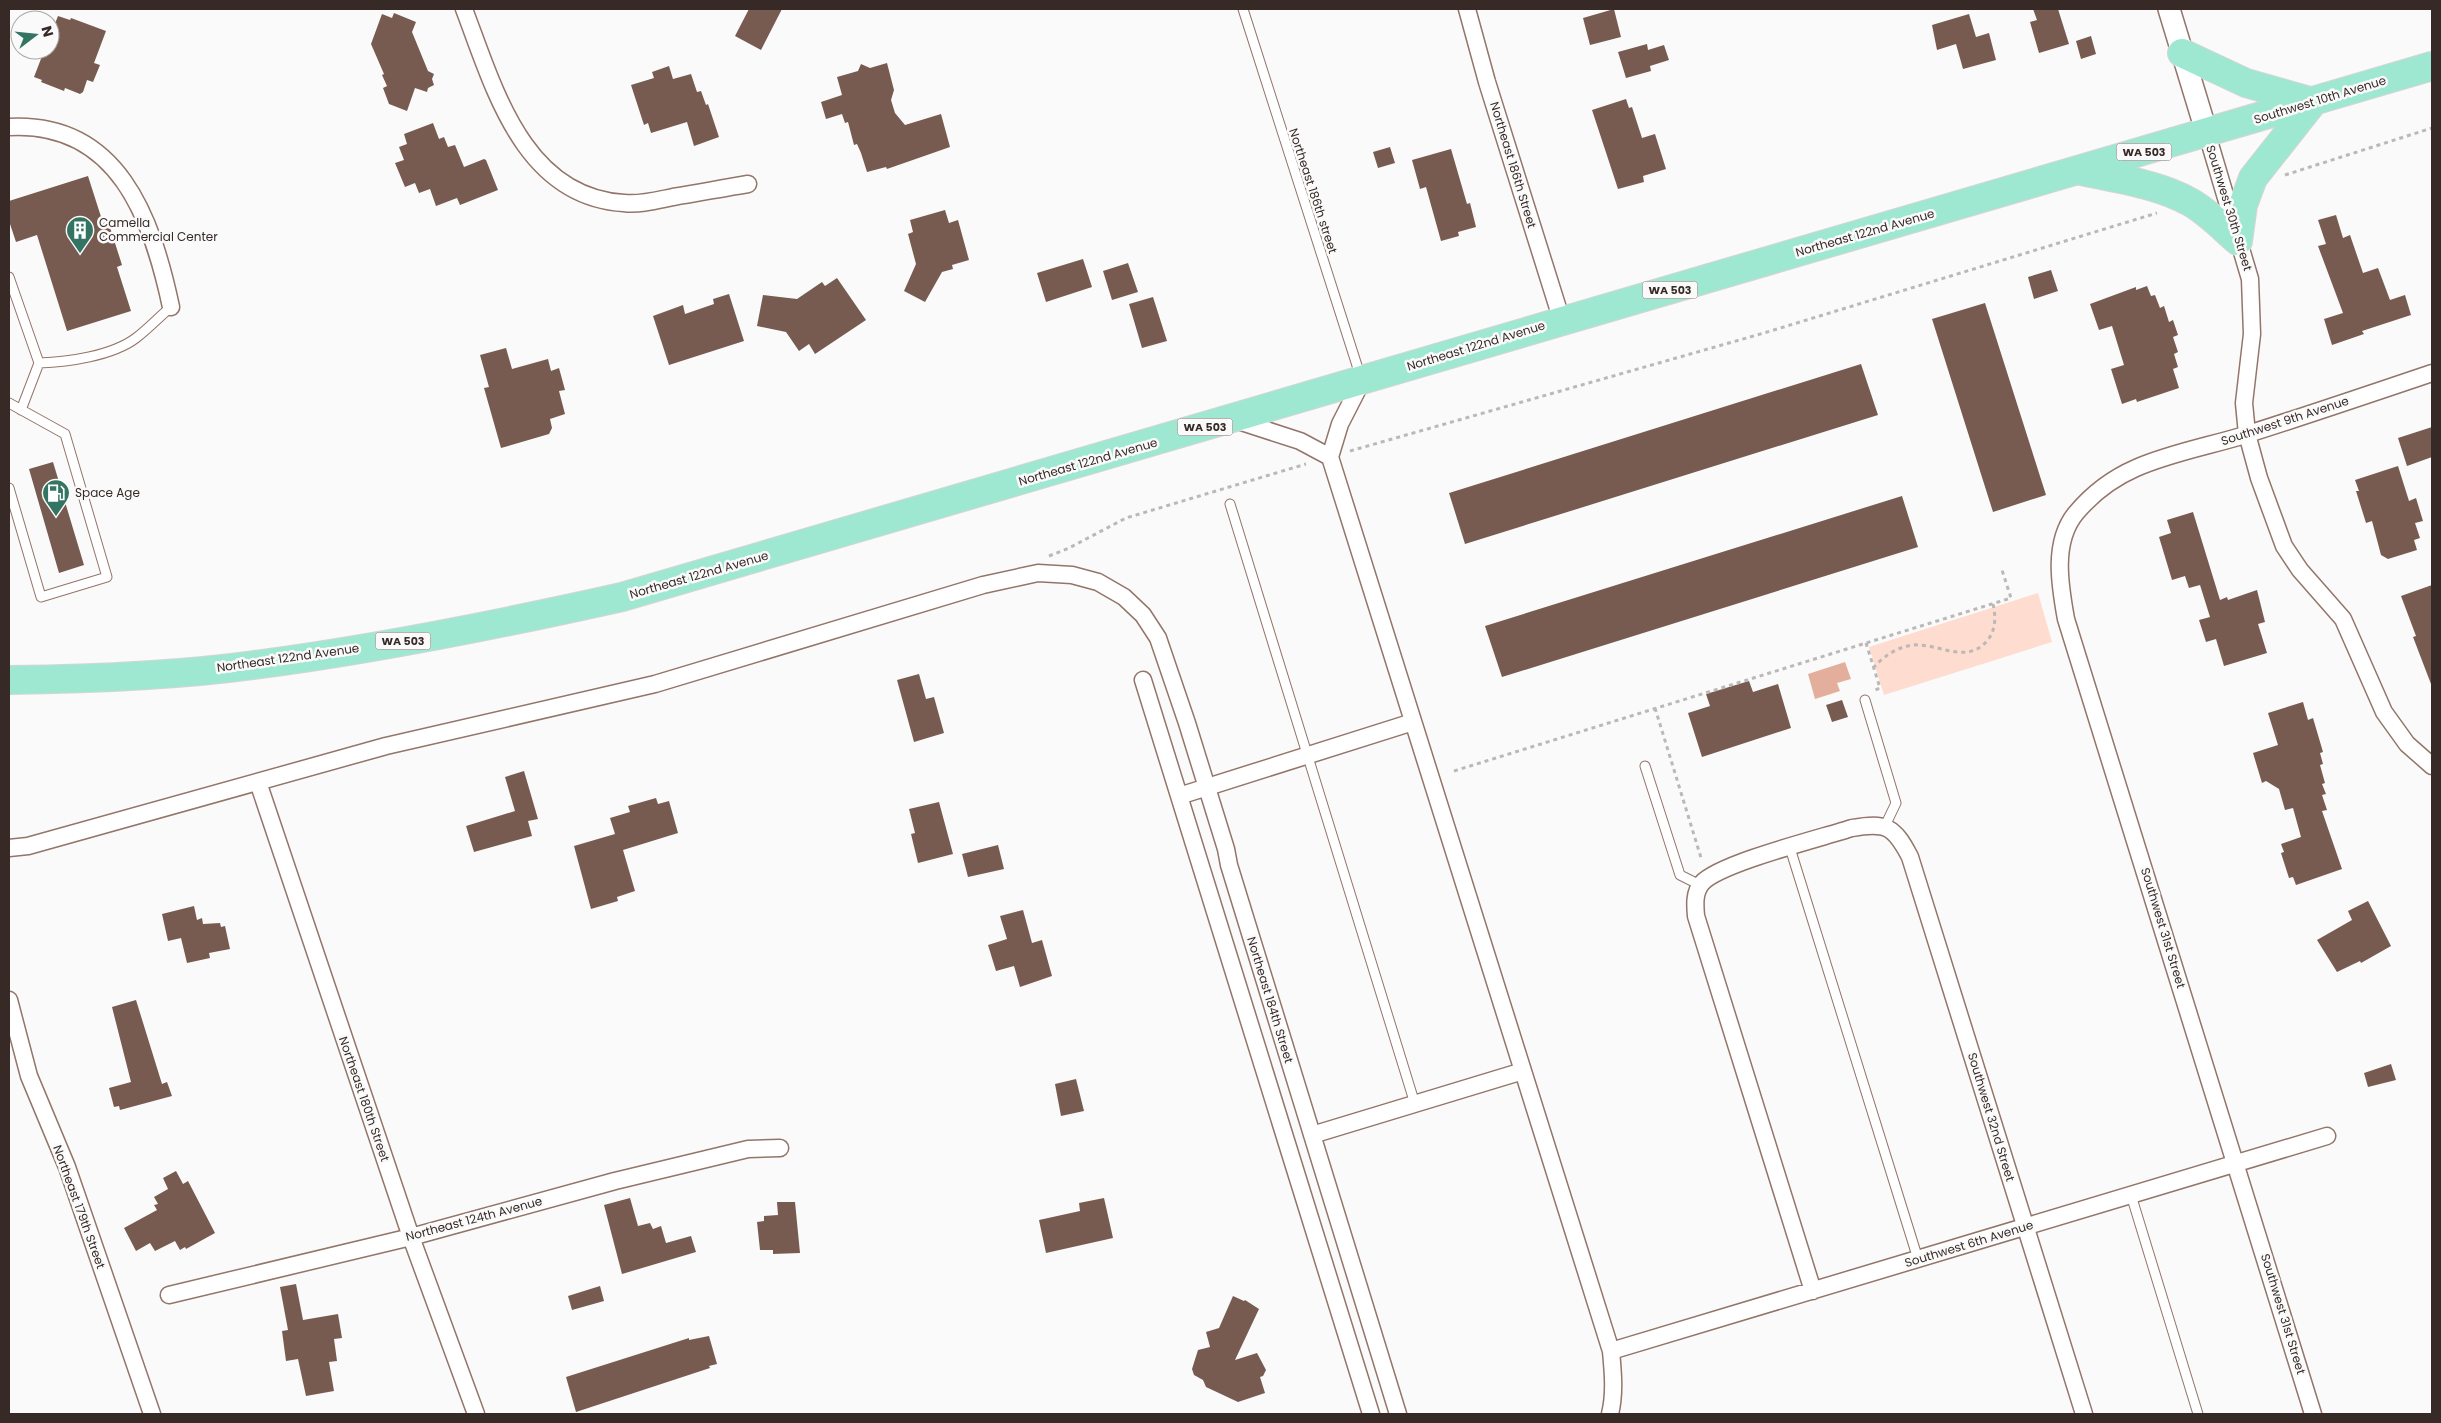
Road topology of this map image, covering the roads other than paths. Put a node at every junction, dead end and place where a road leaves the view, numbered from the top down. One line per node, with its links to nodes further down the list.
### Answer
1 (464, 9): 11 (street)
2 (1243, 9): 18 (lane, Northeast 186th street)
3 (1467, 9): 15 (street, Northeast 186th Street)
4 (2169, 9): 5 (street)
5 (2182, 53): 7 (highway); 9 (street)
6 (2432, 66): 7 (highway, Southwest 10th Avenue / WA 503)
7 (2313, 102): 9 (highway, Southwest 10th Avenue / WA 503); 12 (highway)
8 (9, 127): 14 (street)
9 (2207, 134): 10 (highway, Northeast 122nd Avenue / WA 503); 12 (street, Southwest 30th Street)
10 (2081, 171): 12 (highway); 15 (highway, Northeast 122nd Avenue / WA 503)
11 (748, 184)
12 (2238, 241): 22 (street, Southwest 30th Street)
13 (9, 277): 16 (lane)
14 (171, 307): 16 (lane)
15 (1562, 321): 18 (highway, Northeast 122nd Avenue / WA 503)
16 (39, 363): 20 (lane)
17 (2432, 373): 22 (street, Southwest 9th Avenue)
18 (1362, 380): 21 (highway, Northeast 122nd Avenue / WA 503); 23 (street)
19 (9, 403): 20 (lane)
20 (21, 410): 25 (lane)
21 (1231, 419): 23 (street); 28 (highway, Northeast 122nd Avenue / WA 503)
22 (2247, 434): 24 (street, Southwest 9th Avenue); 35 (street, Southwest 30th Street)
23 (1330, 457): 32 (street)
24 (2136, 468): 49 (street, Southwest 31st Street)
25 (9, 488)
26 (1230, 504): 33 (lane)
27 (9, 680): 28 (highway, Northeast 122nd Avenue / WA 503)
28 (35, 680): 30 (highway)
29 (1143, 680): 38 (street)
30 (9, 698)
31 (1865, 700): 39 (lane)
32 (1413, 722): 33 (street); 44 (street)
33 (1307, 755): 37 (street); 45 (lane)
34 (1645, 766): 42 (lane)
35 (2432, 766)
36 (258, 782): 37 (street, Northeast 184th Street); 40 (street); 52 (street, Northeast 180th Street)
37 (1207, 786): 38 (street); 46 (street, Northeast 184th Street)
38 (1179, 796): 59 (street)
39 (1885, 826): 41 (street); 51 (street, Southwest 32nd Street)
40 (9, 848)
41 (1790, 848): 42 (street); 53 (lane)
42 (1700, 885): 54 (street)
43 (9, 1000): 57 (street, Northeast 179th Street)
44 (1523, 1071): 45 (street); 56 (street)
45 (1415, 1104): 46 (street)
46 (1312, 1135): 60 (street, Northeast 184th Street)
47 (2327, 1136): 49 (street, Southwest 6th Avenue)
48 (780, 1148): 52 (street, Northeast 124th Avenue)
49 (2237, 1164): 50 (street, Southwest 6th Avenue); 64 (street, Southwest 31st Street)
50 (2131, 1195): 51 (street, Southwest 6th Avenue); 63 (lane)
51 (2025, 1227): 53 (street, Southwest 6th Avenue); 62 (street, Southwest 32nd Street)
52 (411, 1237): 55 (street, Northeast 124th Avenue); 58 (street, Northeast 180th Street)
53 (1918, 1259): 54 (street, Southwest 6th Avenue)
54 (1813, 1291): 56 (street, Southwest 6th Avenue)
55 (168, 1295)
56 (1611, 1352): 61 (street)
57 (148, 1408)
58 (476, 1414)
59 (1370, 1414)
60 (1398, 1414)
61 (1610, 1414)
62 (2084, 1414)
63 (2198, 1414)
64 (2313, 1414)

